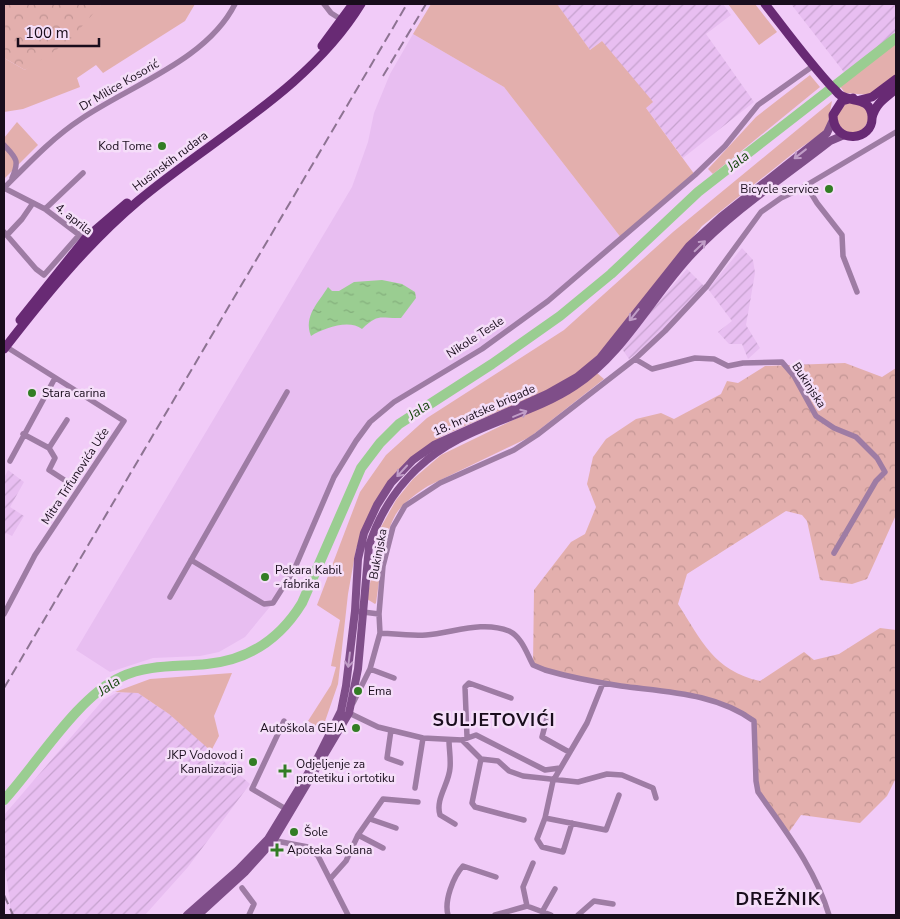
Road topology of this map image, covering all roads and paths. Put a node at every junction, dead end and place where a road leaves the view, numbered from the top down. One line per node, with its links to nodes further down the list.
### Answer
1 (235, 4): 19 (street, Dr Milice Kosorić)
2 (324, 4): 6 (street)
3 (353, 4): 6 (main road, Husinskih rudara)
4 (361, 4): 25 (main road, Husinskih rudara)
5 (765, 4): 7 (main road)
6 (342, 20): 25 (main road, Husinskih rudara)
7 (813, 66): 10 (main road); 37 (street, Nikole Tesle)
8 (896, 79): 11 (main road)
9 (896, 89): 13 (main road)
10 (836, 96): 11 (main road); 12 (main road)
11 (856, 99): 12 (main road); 13 (main road)
12 (835, 110): 14 (main road)
13 (872, 119): 16 (main road)
14 (833, 120): 16 (main road); 39 (main road, 18. hrvatske brigade, one-way to 39)
15 (896, 132): 20 (street, Bukinjska)
16 (844, 135): 39 (main road, 18. hrvatske brigade, one-way to 16)
17 (4, 145): 19 (street)
18 (83, 173): 23 (street, 4. aprila)
19 (10, 182): 21 (street, Dr Milice Kosorić)
20 (806, 185): 26 (street); 28 (street, Bukinjska)
21 (4, 188): 22 (street, 4. aprila)
22 (33, 203): 23 (street, 4. aprila); 24 (street)
23 (45, 209): 25 (street, 4. aprila)
24 (5, 233): 25 (street, Husinskih rudara)
25 (85, 239): 27 (main road, Husinskih rudara)
26 (857, 292)
27 (4, 345): 29 (street, Mitra Trifunovića Uče)
28 (635, 359): 36 (street, Bukinjska); 41 (street, Bukinjska)
29 (55, 378): 32 (street); 40 (street, Mitra Trifunovića Uče)
30 (288, 392): 37 (street)
31 (67, 420): 33 (street, Mitra Trifunovića Uče)
32 (23, 434): 33 (street); 34 (street)
33 (50, 448): 35 (street, Mitra Trifunovića Uče)
34 (10, 460)
35 (69, 483)
36 (834, 553)
37 (191, 560): 38 (street)
38 (170, 597)
39 (359, 612): 41 (street); 47 (main road, 18. hrvatske brigade); 63 (main road, 18. hrvatske brigade, one-way to 63)
40 (4, 614)
41 (379, 614): 42 (street, Bukinjska)
42 (380, 633): 43 (street, Bukinjska); 45 (street)
43 (370, 669): 44 (street); 47 (street, Bukinjska)
44 (394, 678)
45 (603, 683): 54 (street); 89 (street)
46 (511, 698): 52 (street)
47 (348, 713): 50 (street); 71 (main road, 18. hrvatske brigade)
48 (547, 718): 54 (street)
49 (284, 721): 63 (street)
50 (391, 730): 51 (street); 56 (street)
51 (423, 738): 53 (street); 59 (street)
52 (464, 738): 53 (street); 55 (street); 57 (street)
53 (449, 740): 67 (street)
54 (569, 752): 57 (street)
55 (481, 759): 58 (street); 66 (street)
56 (401, 763)
57 (560, 768): 58 (street)
58 (553, 780): 61 (street); 64 (street)
59 (416, 788)
60 (619, 795): 68 (street)
61 (656, 798)
62 (418, 802): 65 (street)
63 (286, 809): 71 (main road, 18. hrvatske brigade)
64 (545, 818): 68 (street); 68 (street)
65 (370, 819): 69 (street); 70 (street)
66 (524, 820)
67 (455, 824)
68 (572, 824)
69 (396, 828)
70 (358, 835): 72 (street); 75 (street)
71 (271, 840): 75 (street); 81 (main road, 18. hrvatske brigade); 82 (main road, 18. hrvatske brigade)
72 (383, 848)
73 (534, 863): 79 (street)
74 (496, 877): 85 (street)
75 (330, 879): 84 (street)
76 (242, 888): 83 (street)
77 (555, 889): 80 (street)
78 (613, 904): 88 (street)
79 (527, 906): 80 (street); 86 (street)
80 (542, 912): 87 (street)
81 (187, 915)
82 (198, 915)
83 (249, 915)
84 (348, 915)
85 (448, 915)
86 (496, 915)
87 (550, 915)
88 (578, 915)
89 (829, 915)

